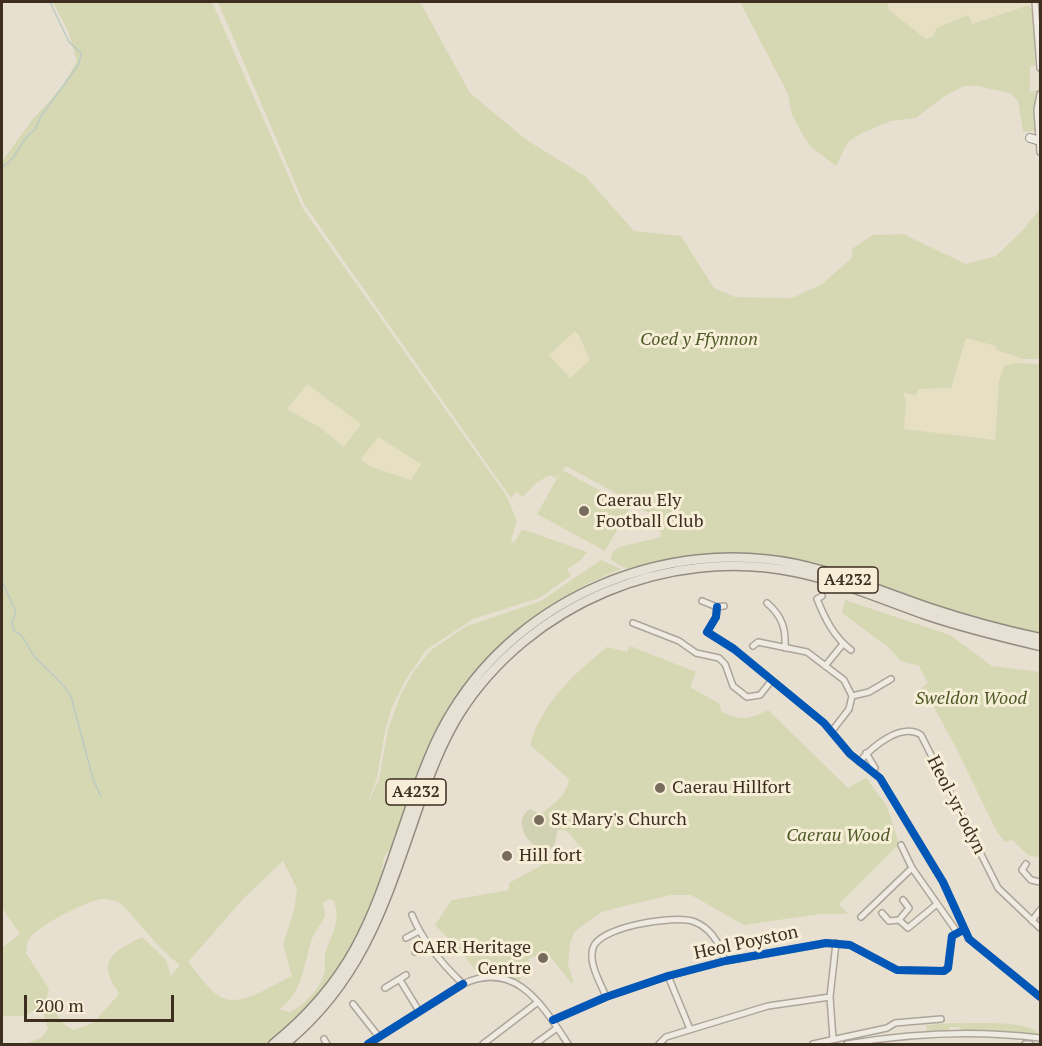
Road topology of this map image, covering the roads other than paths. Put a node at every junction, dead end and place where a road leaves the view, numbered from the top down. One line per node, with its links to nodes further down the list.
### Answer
1 (1035, 2): 2 (street)
2 (1041, 68)
3 (1041, 94): 5 (street)
4 (1030, 138): 5 (street)
5 (1040, 141): 6 (street)
6 (1041, 152)
7 (652, 572): 8 (main road, A4232); 15 (main road, A4232); 18 (main road, A4232)
8 (612, 584): 70 (main road, A4232); 71 (main road, A4232)
9 (822, 596): 16 (street)
10 (702, 601): 13 (street)
11 (767, 603): 19 (street)
12 (724, 606): 13 (street)
13 (717, 607): 24 (street)
14 (633, 623): 24 (street)
15 (1041, 638)
16 (843, 644): 20 (street); 21 (street)
17 (753, 646): 19 (street)
18 (1041, 646)
19 (784, 648): 21 (street)
20 (851, 650)
21 (825, 666): 26 (street)
22 (882, 676): 25 (street)
23 (891, 679): 25 (street)
24 (772, 680): 27 (street)
25 (885, 683): 26 (street)
26 (852, 696): 27 (street)
27 (832, 731): 29 (street)
28 (866, 753): 29 (street, Heol-yr-odyn); 30 (street); 42 (street, Heol-yr-odyn)
29 (859, 762): 45 (street)
30 (875, 768)
31 (901, 845): 33 (street)
32 (1026, 864): 34 (street)
33 (912, 868): 36 (street); 40 (street)
34 (1041, 882)
35 (903, 900): 41 (street)
36 (938, 904): 41 (street); 45 (street)
37 (1041, 910): 42 (street)
38 (882, 913): 41 (street)
39 (412, 915): 44 (street)
40 (861, 917)
41 (900, 920)
42 (1032, 921): 43 (street, Heol-yr-odyn)
43 (1041, 928)
44 (419, 931): 46 (street); 48 (street)
45 (960, 931): 47 (street, Heol Poyston); 58 (street)
46 (406, 939)
47 (836, 943): 50 (street, Heol Poyston); 57 (street)
48 (429, 944): 49 (street); 54 (street)
49 (415, 952)
50 (726, 961): 52 (street, Heol Poyston); 56 (street)
51 (406, 975): 53 (street)
52 (668, 976): 56 (street, Heol Poyston); 65 (street)
53 (400, 980): 55 (street); 61 (street)
54 (463, 984): 59 (street); 61 (street)
55 (385, 988)
56 (606, 997): 63 (street, Heol Poyston)
57 (830, 997): 65 (street); 69 (street)
58 (1041, 997)
59 (538, 1002): 63 (street); 73 (street)
60 (353, 1004): 67 (street)
61 (419, 1011): 67 (street)
62 (941, 1019): 69 (street)
63 (553, 1020): 64 (street)
64 (557, 1028): 74 (street); 75 (street)
65 (690, 1029): 76 (street)
66 (1026, 1036): 68 (street); 78 (street); 79 (street)
67 (379, 1037): 72 (street)
68 (1041, 1038)
69 (833, 1039): 77 (street)
70 (273, 1044)
71 (285, 1044)
72 (368, 1044)
73 (483, 1044)
74 (535, 1044)
75 (568, 1044)
76 (659, 1044)
77 (813, 1044)
78 (847, 1044)
79 (1025, 1044): 80 (street)
80 (1030, 1044)

